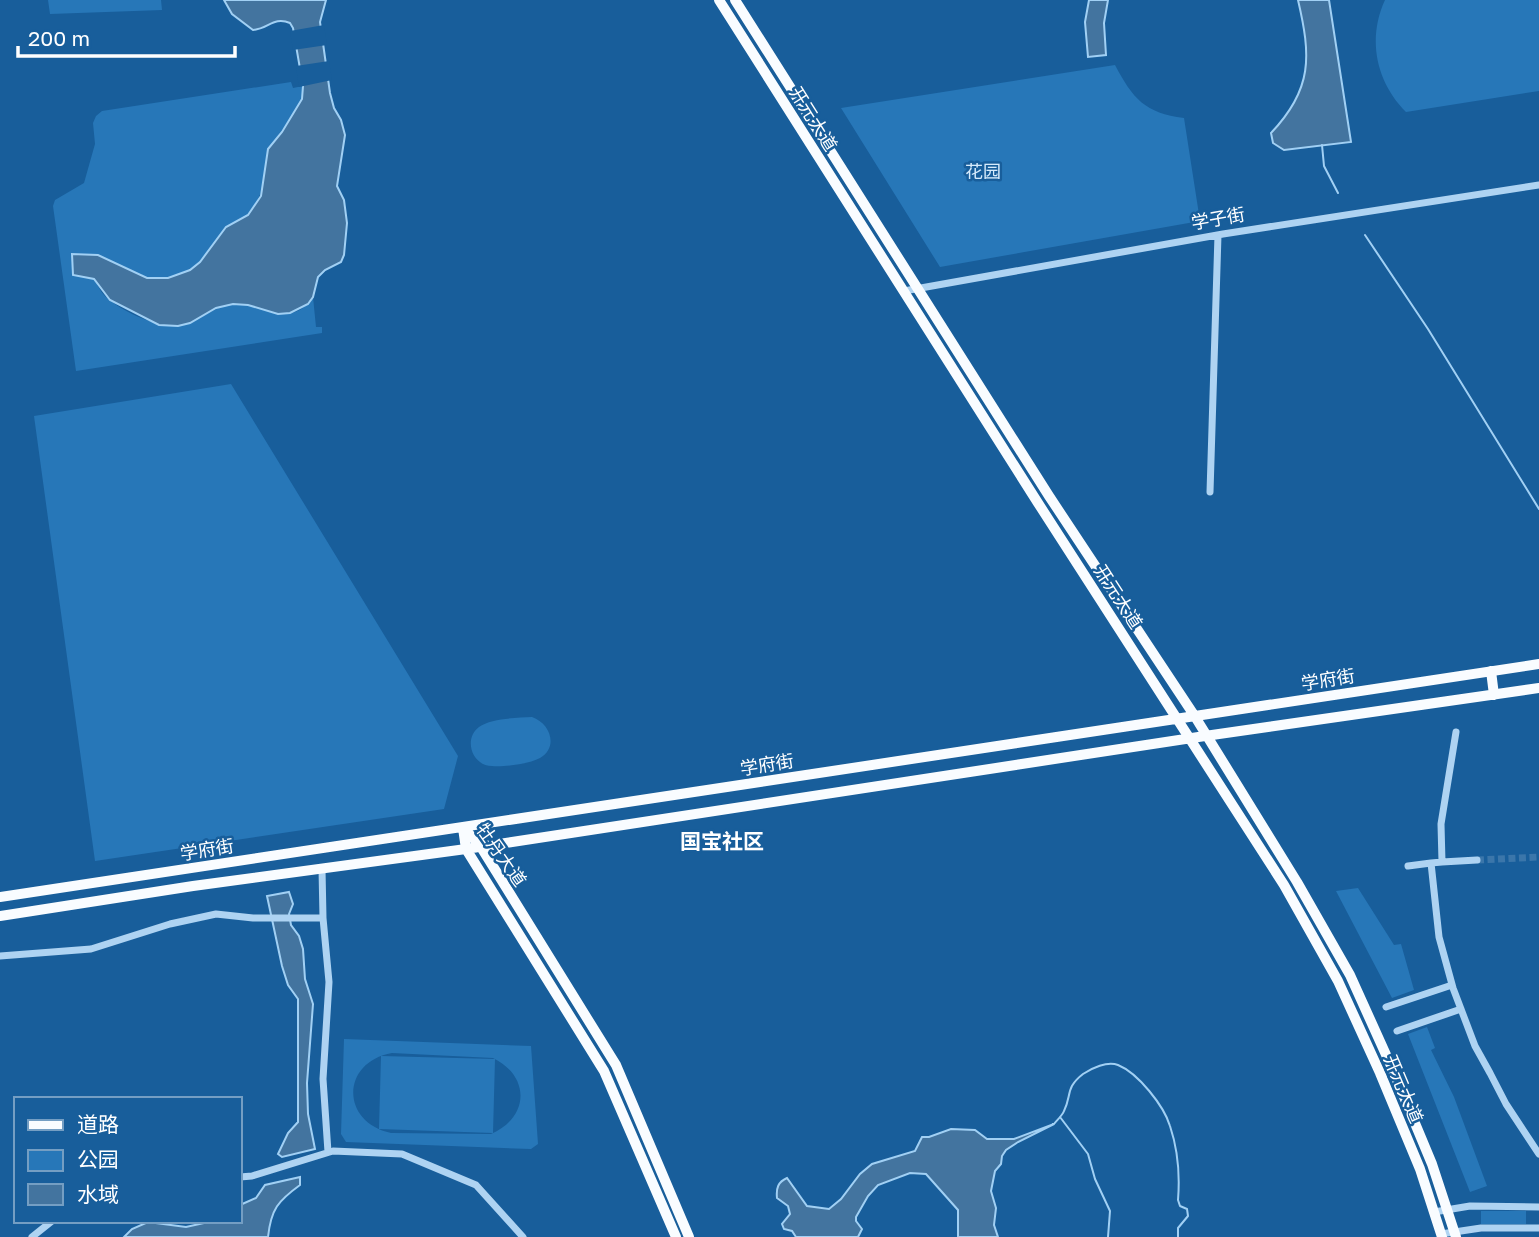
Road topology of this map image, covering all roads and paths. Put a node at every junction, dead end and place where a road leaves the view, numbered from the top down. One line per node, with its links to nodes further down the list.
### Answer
1 (719, 0): 6 (main road, 开元大道)
2 (735, 0): 5 (main road, 开元大道)
3 (1539, 187): 4 (street, 学子街)
4 (1218, 236): 5 (street, 学子街); 7 (street)
5 (918, 289): 6 (street, 学子街); 12 (main road, 开元大道)
6 (904, 293): 13 (main road, 开元大道)
7 (1210, 492)
8 (1539, 664): 9 (main road, 学府街)
9 (1491, 671): 11 (main road); 12 (main road, 学府街)
10 (1539, 688): 11 (main road, 学府街)
11 (1493, 695): 15 (main road, 学府街)
12 (1194, 715): 13 (main road, 学府街); 15 (main road, 开元大道)
13 (1177, 718): 16 (main road, 开元大道); 17 (main road, 学府街)
14 (1456, 732): 21 (street)
15 (1205, 736): 16 (main road, 学府街); 39 (main road, 开元大道)
16 (1190, 738): 18 (main road, 学府街); 40 (main road, 开元大道)
17 (463, 827): 18 (main road, 牡丹大道); 19 (main road, 牡丹大道); 24 (main road, 学府街)
18 (481, 847): 19 (main road, 学府街); 48 (main road, 牡丹大道)
19 (466, 849): 25 (main road, 学府街); 47 (main road, 牡丹大道)
20 (1477, 860): 21 (street)
21 (1442, 862): 22 (street)
22 (1431, 863): 23 (street); 31 (street)
23 (1408, 866)
24 (190, 868): 26 (street); 27 (main road, 学府街)
25 (322, 869): 26 (main road, 学府街); 29 (street)
26 (193, 886): 28 (main road, 学府街)
27 (0, 897)
28 (0, 916)
29 (323, 918): 30 (street); 35 (street)
30 (0, 956)
31 (1452, 985): 32 (street); 33 (street)
32 (1386, 1007)
33 (1461, 1009): 34 (street); 36 (street)
34 (1397, 1031)
35 (328, 1152): 37 (street); 46 (street)
36 (1539, 1154)
37 (242, 1177)
38 (1539, 1207): 39 (street)
39 (1447, 1210): 40 (street); 43 (main road, 开元大道)
40 (1434, 1212): 44 (main road, 开元大道)
41 (50, 1223): 45 (street)
42 (1539, 1230): 43 (street); 49 (street)
43 (1455, 1234): 44 (street)
44 (1442, 1236)
45 (32, 1237)
46 (523, 1237)
47 (676, 1237)
48 (689, 1237)
49 (1538, 1237)

